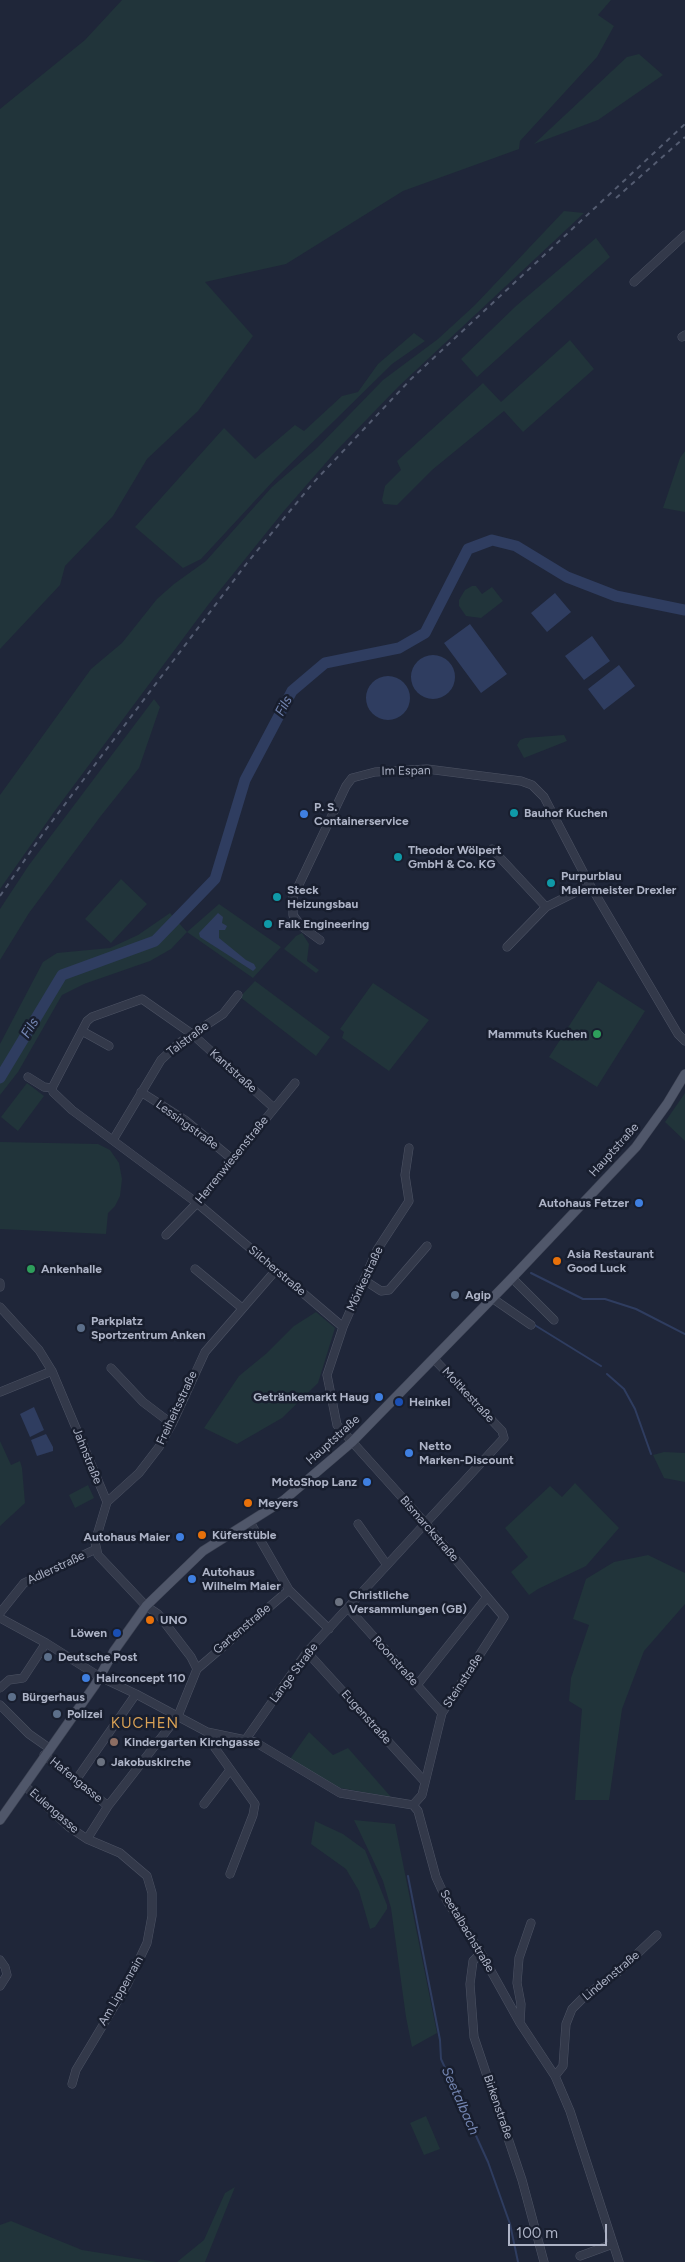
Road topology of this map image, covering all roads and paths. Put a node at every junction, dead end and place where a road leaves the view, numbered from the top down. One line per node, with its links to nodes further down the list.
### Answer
1 (685, 235): 2 (street)
2 (634, 282)
3 (492, 849): 5 (street)
4 (590, 885): 5 (street); 6 (street, Im Espan); 11 (street, Im Espan)
5 (546, 907): 7 (street)
6 (320, 940)
7 (507, 947)
8 (238, 996): 10 (street, Talstraße)
9 (82, 1031): 10 (street, Kantstraße); 12 (street); 16 (street)
10 (192, 1034): 17 (street, Talstraße); 18 (street, Kantstraße)
11 (685, 1041)
12 (109, 1046)
13 (685, 1074): 27 (main road, Hauptstraße)
14 (28, 1077): 16 (street)
15 (295, 1083): 18 (street, Herrenwiesenstraße)
16 (52, 1088): 19 (street, Silcherstraße)
17 (141, 1092): 19 (street, Talstraße); 21 (street, Lessingstraße)
18 (274, 1108): 21 (street, Herrenwiesenstraße)
19 (112, 1140): 22 (street, Silcherstraße)
20 (409, 1148): 28 (street, Mörikestraße)
21 (232, 1159): 22 (street, Herrenwiesenstraße)
22 (197, 1203): 23 (street, Herrenwiesenstraße); 26 (street, Silcherstraße)
23 (166, 1235)
24 (427, 1246): 28 (street)
25 (195, 1269): 33 (street)
26 (276, 1270): 33 (street, Freiheitsstraße); 36 (street, Silcherstraße)
27 (512, 1278): 31 (main road, Hauptstraße); 34 (street)
28 (364, 1280): 36 (street, Mörikestraße)
29 (0, 1283): 30 (street)
30 (0, 1287)
31 (492, 1298): 35 (street); 37 (main road, Hauptstraße)
32 (0, 1307): 39 (street, Jahnstraße)
33 (242, 1308): 41 (street, Freiheitsstraße)
34 (554, 1320)
35 (531, 1325)
36 (343, 1327): 43 (street)
37 (434, 1359): 42 (street, Moltkestraße); 43 (main road, Hauptstraße)
38 (111, 1368): 41 (street)
39 (52, 1371): 40 (street); 44 (street, Jahnstraße)
40 (0, 1392)
41 (172, 1424): 44 (street, Freiheitsstraße)
42 (502, 1431): 47 (street, Lange Straße)
43 (352, 1442): 45 (main road, Hauptstraße); 47 (street, Bismarckstraße)
44 (107, 1502): 48 (street)
45 (250, 1522): 50 (street); 52 (main road, Hauptstraße)
46 (358, 1524): 49 (street)
47 (426, 1524): 49 (street, Lange Straße); 51 (street, Bismarckstraße)
48 (96, 1549): 52 (street); 54 (street, Adlerstraße)
49 (387, 1565): 53 (street, Lange Straße)
50 (289, 1590): 57 (street); 60 (street, Gartenstraße)
51 (487, 1598): 55 (street, Bismarckstraße); 62 (street)
52 (146, 1606): 60 (street); 61 (main road, Hauptstraße)
53 (348, 1608): 57 (street, Lange Straße); 62 (street, Roonstraße)
54 (0, 1613)
55 (504, 1617): 66 (street, Steinstraße)
56 (0, 1618): 58 (street)
57 (329, 1630): 59 (street, Lange Straße)
58 (46, 1643): 61 (street); 63 (street)
59 (307, 1652): 69 (street, Lange Straße); 73 (street, Eugenstraße)
60 (197, 1669): 67 (street)
61 (100, 1677): 64 (street); 70 (main road, Hauptstraße)
62 (417, 1685): 66 (street, Roonstraße)
63 (0, 1688)
64 (136, 1694): 67 (street); 72 (street)
65 (0, 1705): 70 (street, Hafengasse)
66 (442, 1713): 73 (street, Steinstraße)
67 (178, 1716): 68 (street); 77 (street)
68 (214, 1734): 69 (street); 71 (street)
69 (246, 1739): 76 (street)
70 (47, 1751): 72 (street, Hafengasse); 74 (main road, Hauptstraße)
71 (230, 1770): 75 (street); 80 (street)
72 (76, 1780): 77 (street, Hafengasse)
73 (425, 1782): 76 (street, Steinstraße)
74 (24, 1785): 78 (main road, Hauptstraße); 79 (street, Eulengasse)
75 (204, 1804)
76 (413, 1805): 84 (street, Seetalbachstraße)
77 (108, 1806): 79 (street)
78 (0, 1820)
79 (87, 1839): 81 (street, Eulengasse)
80 (230, 1874)
81 (152, 1893): 89 (street, Am Lippenrain)
82 (531, 1923): 87 (street)
83 (657, 1935): 88 (street, Lindenstraße)
84 (481, 1953): 87 (street, Seetalbachstraße); 92 (street, Birkenstraße)
85 (0, 1960): 86 (street)
86 (0, 1986)
87 (520, 2023): 88 (street, Seetalbachstraße)
88 (555, 2076): 90 (street, Seetalbachstraße)
89 (72, 2084)
90 (613, 2244): 91 (street); 93 (street, Seetalbachstraße)
91 (580, 2256)
92 (544, 2262)
93 (619, 2262)

